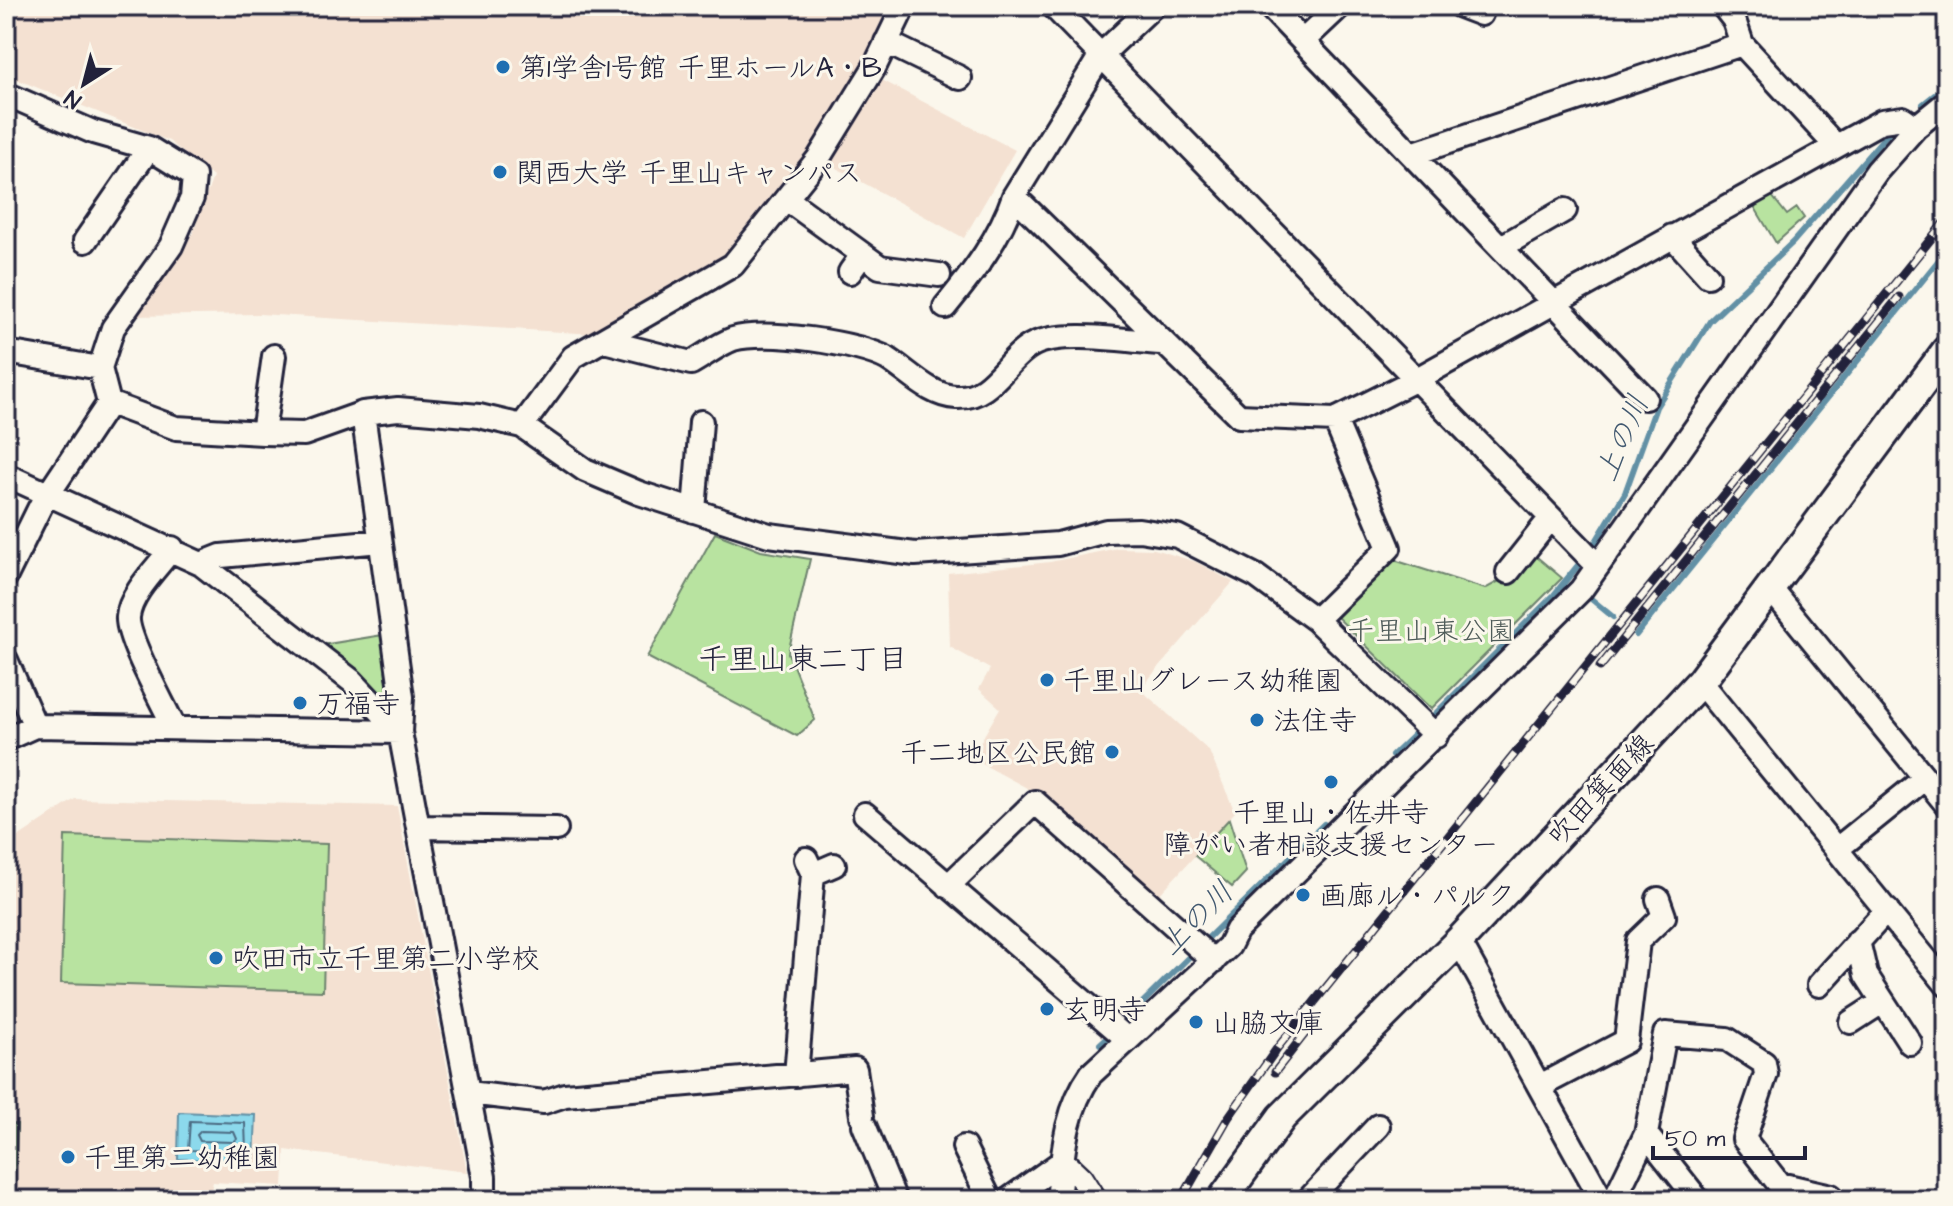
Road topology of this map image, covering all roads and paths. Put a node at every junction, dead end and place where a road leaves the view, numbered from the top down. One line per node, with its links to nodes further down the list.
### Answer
1 (904, 6): 8 (street)
2 (1053, 6): 10 (street)
3 (1153, 6): 10 (street)
4 (1269, 6): 7 (street)
5 (1340, 6): 7 (street)
6 (1723, 6): 9 (street)
7 (1303, 41): 17 (street)
8 (886, 42): 11 (street); 19 (street)
9 (1742, 44): 15 (street); 17 (street)
10 (1101, 55): 18 (street); 34 (street)
11 (960, 78)
12 (6, 94): 16 (street)
13 (1947, 102): 14 (street)
14 (1916, 127): 15 (street); 48 (street)
15 (1835, 145): 21 (street)
16 (149, 148): 22 (street); 33 (street)
17 (1412, 154): 23 (street)
18 (1014, 196): 27 (street); 29 (street)
19 (788, 200): 24 (street); 28 (street)
20 (1565, 210): 23 (street)
21 (1672, 236): 25 (street); 26 (street)
22 (85, 241)
23 (1501, 247): 26 (street)
24 (939, 275)
25 (1708, 276)
26 (1553, 302): 34 (street); 35 (street)
27 (945, 307)
28 (604, 341): 29 (street); 40 (street)
29 (1161, 343): 38 (street)
30 (1947, 350): 52 (main road, 吹田箕面線)
31 (6, 355): 33 (street)
32 (274, 356): 41 (street)
33 (100, 368): 36 (street)
34 (1415, 380): 38 (street); 45 (street)
35 (1645, 398)
36 (109, 403): 41 (street); 43 (street)
37 (363, 413): 40 (street); 41 (street); 46 (street)
38 (1335, 420): 53 (street)
39 (701, 422): 44 (street)
40 (522, 426): 44 (street)
41 (263, 433)
42 (6, 475): 43 (street)
43 (48, 493): 47 (street); 51 (street)
44 (694, 511): 53 (street)
45 (1550, 519): 48 (street); 50 (street)
46 (380, 541): 49 (street); 59 (street)
47 (172, 548): 49 (street); 57 (street)
48 (1590, 559): 58 (street)
49 (201, 564): 59 (street)
50 (1508, 572)
51 (6, 576)
52 (1771, 589): 55 (main road, 吹田箕面線); 61 (street)
53 (1316, 620): 58 (street)
54 (6, 660): 56 (street)
55 (1700, 682): 66 (street); 71 (main road, 吹田箕面線)
56 (35, 726): 57 (street); 60 (street)
57 (174, 727): 59 (street)
58 (1428, 727): 73 (street)
59 (400, 732): 64 (street)
60 (6, 739)
61 (1925, 778): 62 (street); 66 (street)
62 (1947, 805)
63 (865, 814): 68 (street)
64 (418, 827): 65 (street); 82 (street)
65 (556, 829)
66 (1837, 849): 70 (street)
67 (818, 866): 80 (street)
68 (948, 886): 73 (street); 78 (street)
69 (1658, 899): 81 (street)
70 (1887, 910): 72 (street); 75 (street)
71 (1459, 941): 81 (street); 93 (main road, 吹田箕面線)
72 (1858, 941): 74 (street); 76 (street)
73 (1204, 953): 78 (street)
74 (1819, 985)
75 (1947, 985)
76 (1882, 1002): 77 (street); 79 (street)
77 (1851, 1022)
78 (1119, 1032): 86 (street)
79 (1910, 1043)
80 (796, 1075): 82 (street); 88 (street)
81 (1540, 1086): 95 (street)
82 (469, 1093): 87 (street)
83 (1378, 1126): 94 (street)
84 (1646, 1134): 96 (street); 97 (street); 98 (street)
85 (964, 1147): 89 (street)
86 (1063, 1161): 90 (street); 91 (street); 92 (street)
87 (484, 1200)
88 (895, 1200)
89 (990, 1200)
90 (1008, 1200)
91 (1058, 1200)
92 (1095, 1200)
93 (1222, 1200)
94 (1308, 1200)
95 (1602, 1200)
96 (1614, 1200)
97 (1698, 1200)
98 (1835, 1200)

